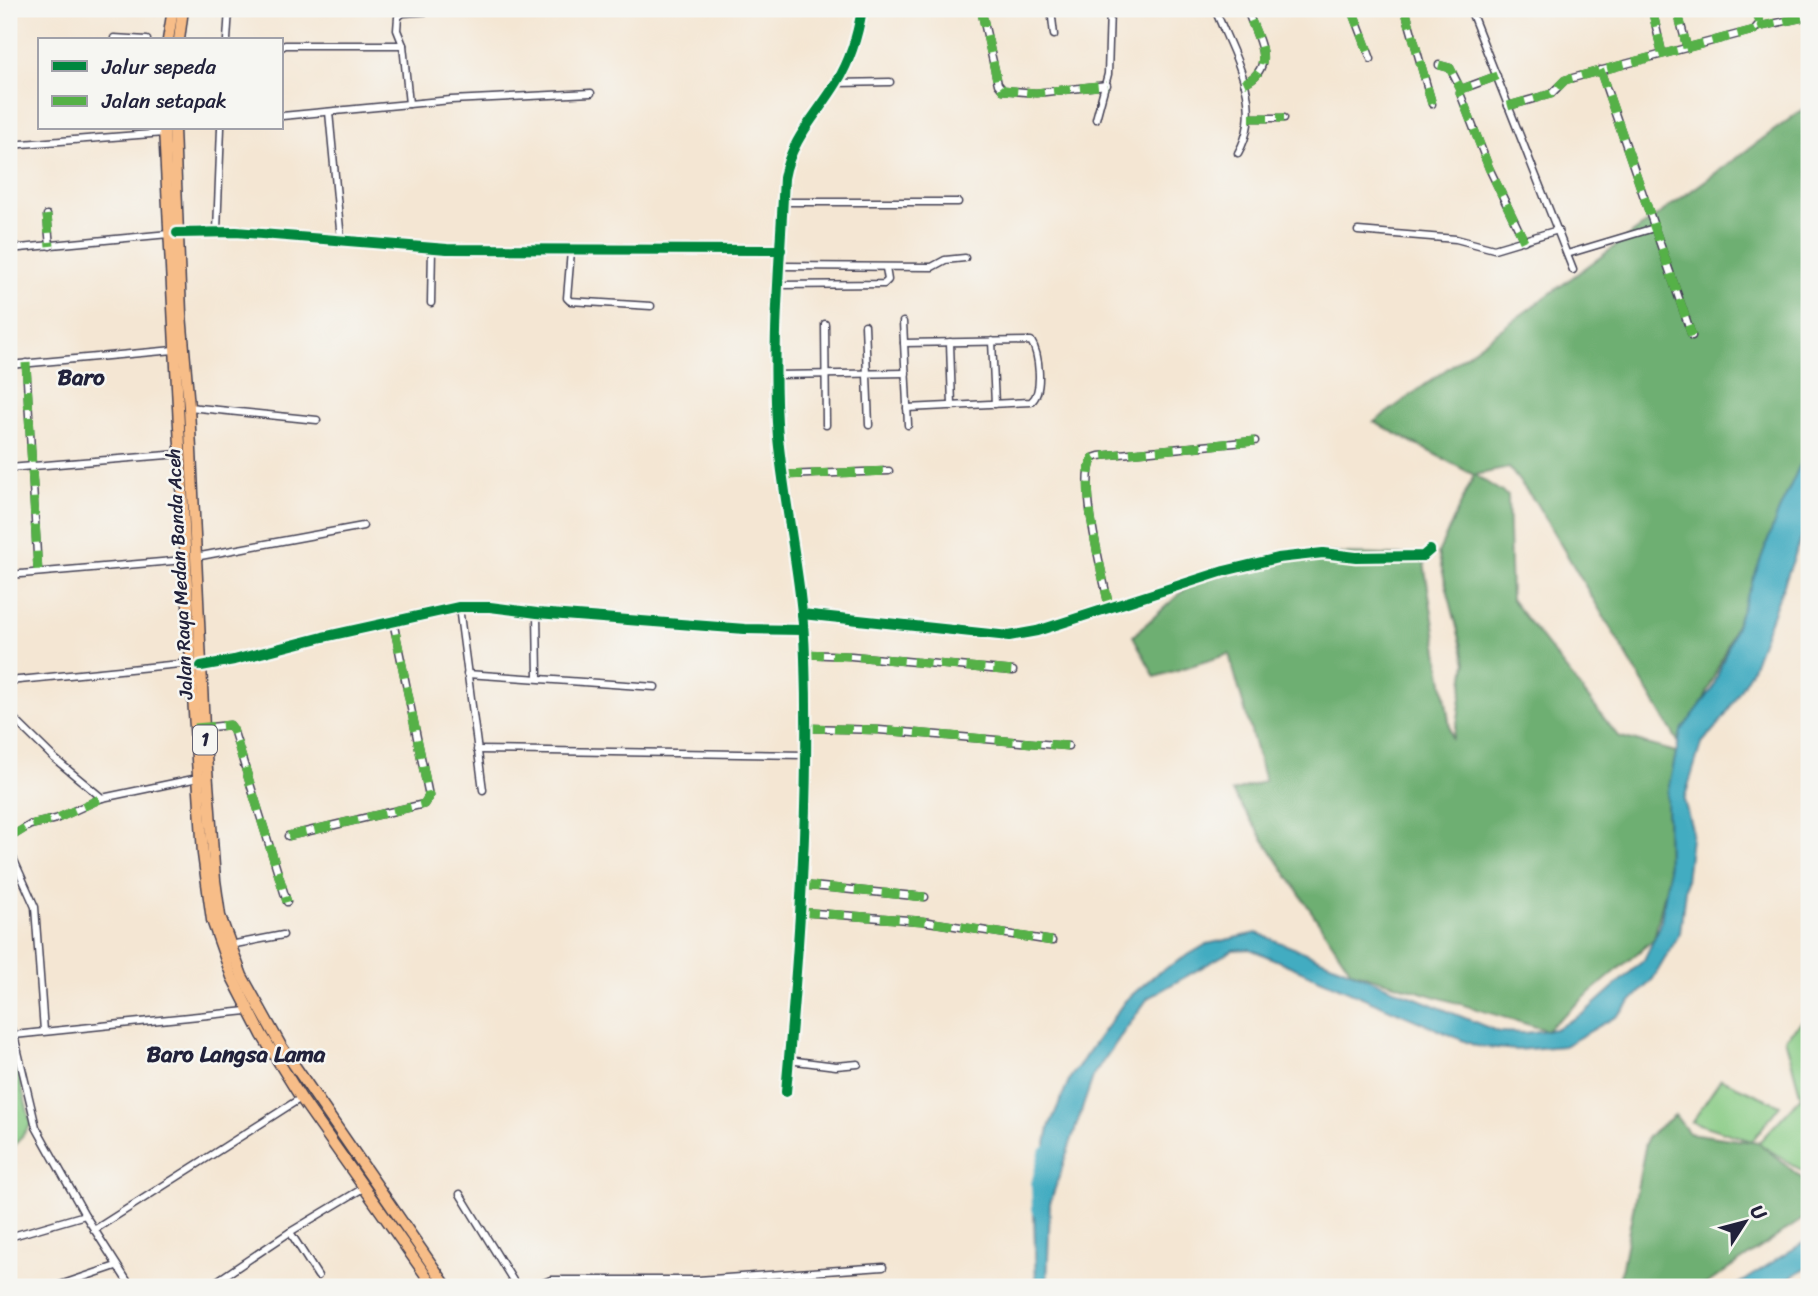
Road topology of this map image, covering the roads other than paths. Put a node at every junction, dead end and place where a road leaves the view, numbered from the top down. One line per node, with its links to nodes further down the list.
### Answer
1 (173, 9): 20 (highway)
2 (183, 9): 21 (highway)
3 (229, 9): 22 (street)
4 (467, 9): 23 (street)
5 (862, 9): 32 (street)
6 (981, 9): 34 (street)
7 (1051, 9): 19 (street)
8 (1111, 9): 34 (street)
9 (1215, 9): 33 (street)
10 (1352, 9): 27 (street)
11 (1405, 9): 38 (street)
12 (1470, 9): 30 (street)
13 (1652, 9): 26 (street)
14 (1677, 9): 25 (street)
15 (1756, 9): 18 (street)
16 (1249, 15): 33 (street)
17 (1809, 16): 18 (street)
18 (1758, 27): 25 (street)
19 (1054, 35)
20 (168, 38)
21 (179, 38)
22 (227, 38)
23 (403, 45): 24 (street); 37 (street)
24 (284, 46)
25 (1687, 48): 26 (street)
26 (1662, 53): 29 (street)
27 (1371, 60)
28 (1439, 65): 35 (street)
29 (1600, 70): 39 (street); 53 (street)
30 (1497, 76): 35 (street); 39 (street)
31 (890, 82): 32 (street)
32 (837, 83): 49 (street)
33 (1244, 83): 42 (street)
34 (1107, 85): 44 (street)
35 (1461, 90): 59 (street)
36 (590, 93): 37 (street)
37 (409, 104): 40 (street)
38 (1432, 104)
39 (1508, 106): 54 (street)
40 (329, 111): 41 (street); 58 (street)
41 (284, 116)
42 (1250, 118): 43 (street); 48 (street)
43 (1284, 118)
44 (1096, 120)
45 (167, 130): 47 (street); 57 (highway, Jalan Raya Medan Banda Aceh / 1)
46 (221, 130): 55 (street)
47 (9, 145)
48 (1238, 153)
49 (783, 202): 50 (street); 63 (street)
50 (958, 202)
51 (10, 203): 62 (street)
52 (47, 215): 60 (street)
53 (1654, 228): 65 (street); 77 (street)
54 (1558, 230): 59 (street); 65 (street)
55 (217, 231): 57 (street); 58 (street)
56 (1358, 231): 59 (street)
57 (173, 234): 60 (street); 70 (highway, Jalan Raya Medan Banda Aceh / 1)
58 (341, 240): 61 (street)
59 (1524, 241)
60 (50, 246): 62 (street)
61 (432, 248): 64 (street); 72 (street)
62 (11, 249)
63 (781, 250): 64 (street); 67 (street)
64 (570, 251): 73 (street)
65 (1567, 254): 69 (street)
66 (965, 258): 68 (street)
67 (780, 266): 68 (street); 71 (street)
68 (886, 268): 71 (street)
69 (1573, 270)
70 (175, 279): 81 (highway, Jalan Raya Medan Banda Aceh / 1); 90 (highway, Jalan Raya Medan Banda Aceh / 1)
71 (779, 285): 87 (street)
72 (430, 303)
73 (651, 306)
74 (904, 322): 80 (street)
75 (825, 324): 86 (street)
76 (865, 325): 84 (street)
77 (1692, 336)
78 (992, 341): 79 (street); 88 (street); 88 (street)
79 (950, 342): 80 (street); 89 (street)
80 (904, 343): 85 (street)
81 (174, 350): 82 (street); 97 (highway, Jalan Raya Medan Banda Aceh / 1)
82 (26, 363): 83 (street); 98 (street)
83 (9, 365)
84 (867, 373): 85 (street); 86 (street); 94 (street)
85 (906, 373): 91 (street)
86 (825, 374): 87 (street); 93 (street)
87 (776, 375): 101 (street)
88 (995, 404): 89 (street)
89 (952, 406): 91 (street)
90 (189, 407): 92 (street); 104 (highway, Jalan Raya Medan Banda Aceh / 1)
91 (907, 408): 95 (street)
92 (317, 420)
93 (826, 425)
94 (869, 425)
95 (908, 425)
96 (1255, 441): 108 (street)
97 (180, 454): 98 (street); 104 (highway, Jalan Raya Medan Banda Aceh / 1)
98 (32, 465): 99 (street); 105 (street)
99 (9, 468)
100 (889, 471): 101 (street)
101 (784, 474): 110 (street)
102 (363, 526): 104 (street)
103 (1430, 550): 108 (street)
104 (190, 559): 105 (street); 114 (highway, Jalan Raya Medan Banda Aceh / 1)
105 (38, 572): 106 (street)
106 (9, 575)
107 (460, 607): 109 (street); 111 (street); 116 (street)
108 (1109, 607): 110 (street)
109 (537, 613): 112 (street); 117 (street)
110 (802, 614): 112 (street)
111 (393, 621): 114 (street); 129 (street)
112 (803, 631): 113 (street)
113 (805, 654): 115 (street); 122 (street)
114 (196, 664): 118 (street); 121 (highway, Jalan Raya Medan Banda Aceh / 1)
115 (1013, 671)
116 (467, 674): 117 (street); 124 (street)
117 (538, 678): 119 (street)
118 (9, 681)
119 (656, 687)
120 (9, 714): 128 (street)
121 (200, 728): 126 (highway, Jalan Raya Medan Banda Aceh / 1); 134 (street); 138 (highway, Jalan Raya Medan Banda Aceh / 1)
122 (807, 728): 123 (street); 125 (street)
123 (1068, 746)
124 (477, 750): 125 (street); 127 (street)
125 (806, 755): 132 (street)
126 (198, 778): 128 (street); 139 (highway, Jalan Raya Medan Banda Aceh / 1)
127 (483, 790)
128 (102, 798): 130 (street)
129 (288, 836)
130 (9, 838)
131 (9, 849): 141 (street)
132 (801, 885): 133 (street); 135 (street)
133 (925, 897)
134 (287, 902)
135 (800, 912): 137 (street); 143 (street)
136 (283, 935): 138 (street)
137 (1052, 941)
138 (230, 945): 145 (highway, Jalan Raya Medan Banda Aceh / 1)
139 (247, 1011): 141 (street); 145 (highway, Jalan Raya Medan Banda Aceh / 1)
140 (9, 1025): 142 (street)
141 (44, 1031): 142 (street)
142 (14, 1035): 150 (street)
143 (789, 1060): 144 (street); 146 (street)
144 (858, 1064)
145 (292, 1074): 147 (highway, Jalan Raya Medan Banda Aceh / 1); 148 (highway, Jalan Raya Medan Banda Aceh / 1)
146 (786, 1092)
147 (301, 1098): 148 (highway, Jalan Raya Medan Banda Aceh / 1); 151 (street)
148 (369, 1184): 152 (street); 161 (highway, Jalan Raya Medan Banda Aceh / 1); 162 (highway, Jalan Raya Medan Banda Aceh / 1)
149 (460, 1194): 163 (street)
150 (85, 1215): 151 (street); 153 (street)
151 (94, 1230): 154 (street)
152 (290, 1232): 156 (street); 160 (street)
153 (9, 1237)
154 (117, 1266): 158 (street); 159 (street)
155 (883, 1267): 157 (street)
156 (318, 1276)
157 (698, 1284): 164 (street)
158 (54, 1287)
159 (131, 1287)
160 (208, 1287)
161 (434, 1287)
162 (447, 1287)
163 (517, 1287)
164 (534, 1287)

